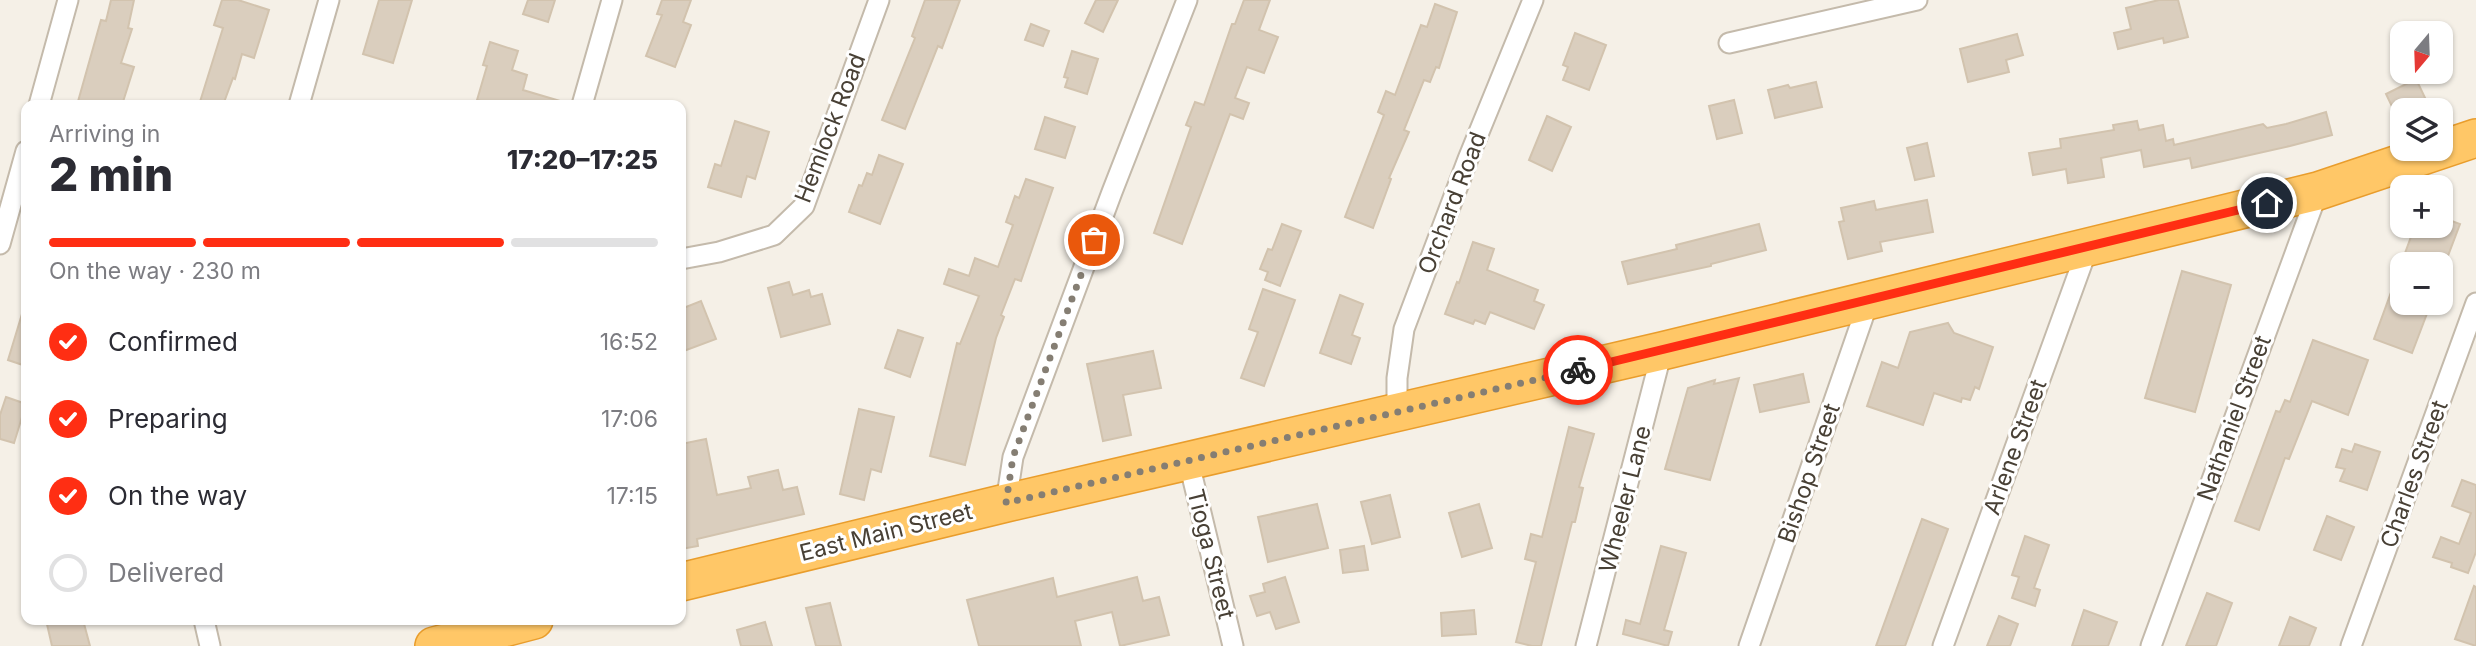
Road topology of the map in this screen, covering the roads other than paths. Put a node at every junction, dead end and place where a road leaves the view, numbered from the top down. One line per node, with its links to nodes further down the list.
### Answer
1 (68, 0): 9 (street)
2 (329, 0): 10 (street)
3 (612, 0): 11 (street)
4 (878, 0): 17 (street, Hemlock Road)
5 (1187, 0): 23 (street)
6 (1533, 0): 21 (street, Orchard Road)
7 (1917, 0): 8 (street)
8 (1730, 43)
9 (40, 100)
10 (300, 100)
11 (583, 100)
12 (2476, 138): 14 (highway, East Main Street)
13 (21, 168): 15 (street)
14 (2318, 191): 16 (highway, East Main Street); 33 (street, Nathaniel Street)
15 (1, 235)
16 (2088, 247): 18 (highway, East Main Street); 32 (street, Arlene Street)
17 (686, 258)
18 (1869, 300): 20 (highway, East Main Street); 31 (street, Bishop Street)
19 (2476, 303): 34 (street, Charles Street)
20 (1662, 351): 21 (highway, East Main Street); 30 (street, Wheeler Lane)
21 (1397, 412): 22 (highway, East Main Street)
22 (1189, 463): 23 (highway, East Main Street); 29 (street, Tioga Street)
23 (1006, 503): 24 (highway, East Main Street)
24 (686, 581)
25 (205, 625): 27 (street)
26 (515, 625): 28 (highway)
27 (210, 646)
28 (434, 646)
29 (1233, 646)
30 (1586, 646)
31 (1749, 646)
32 (1942, 646)
33 (2151, 646)
34 (2351, 646)

